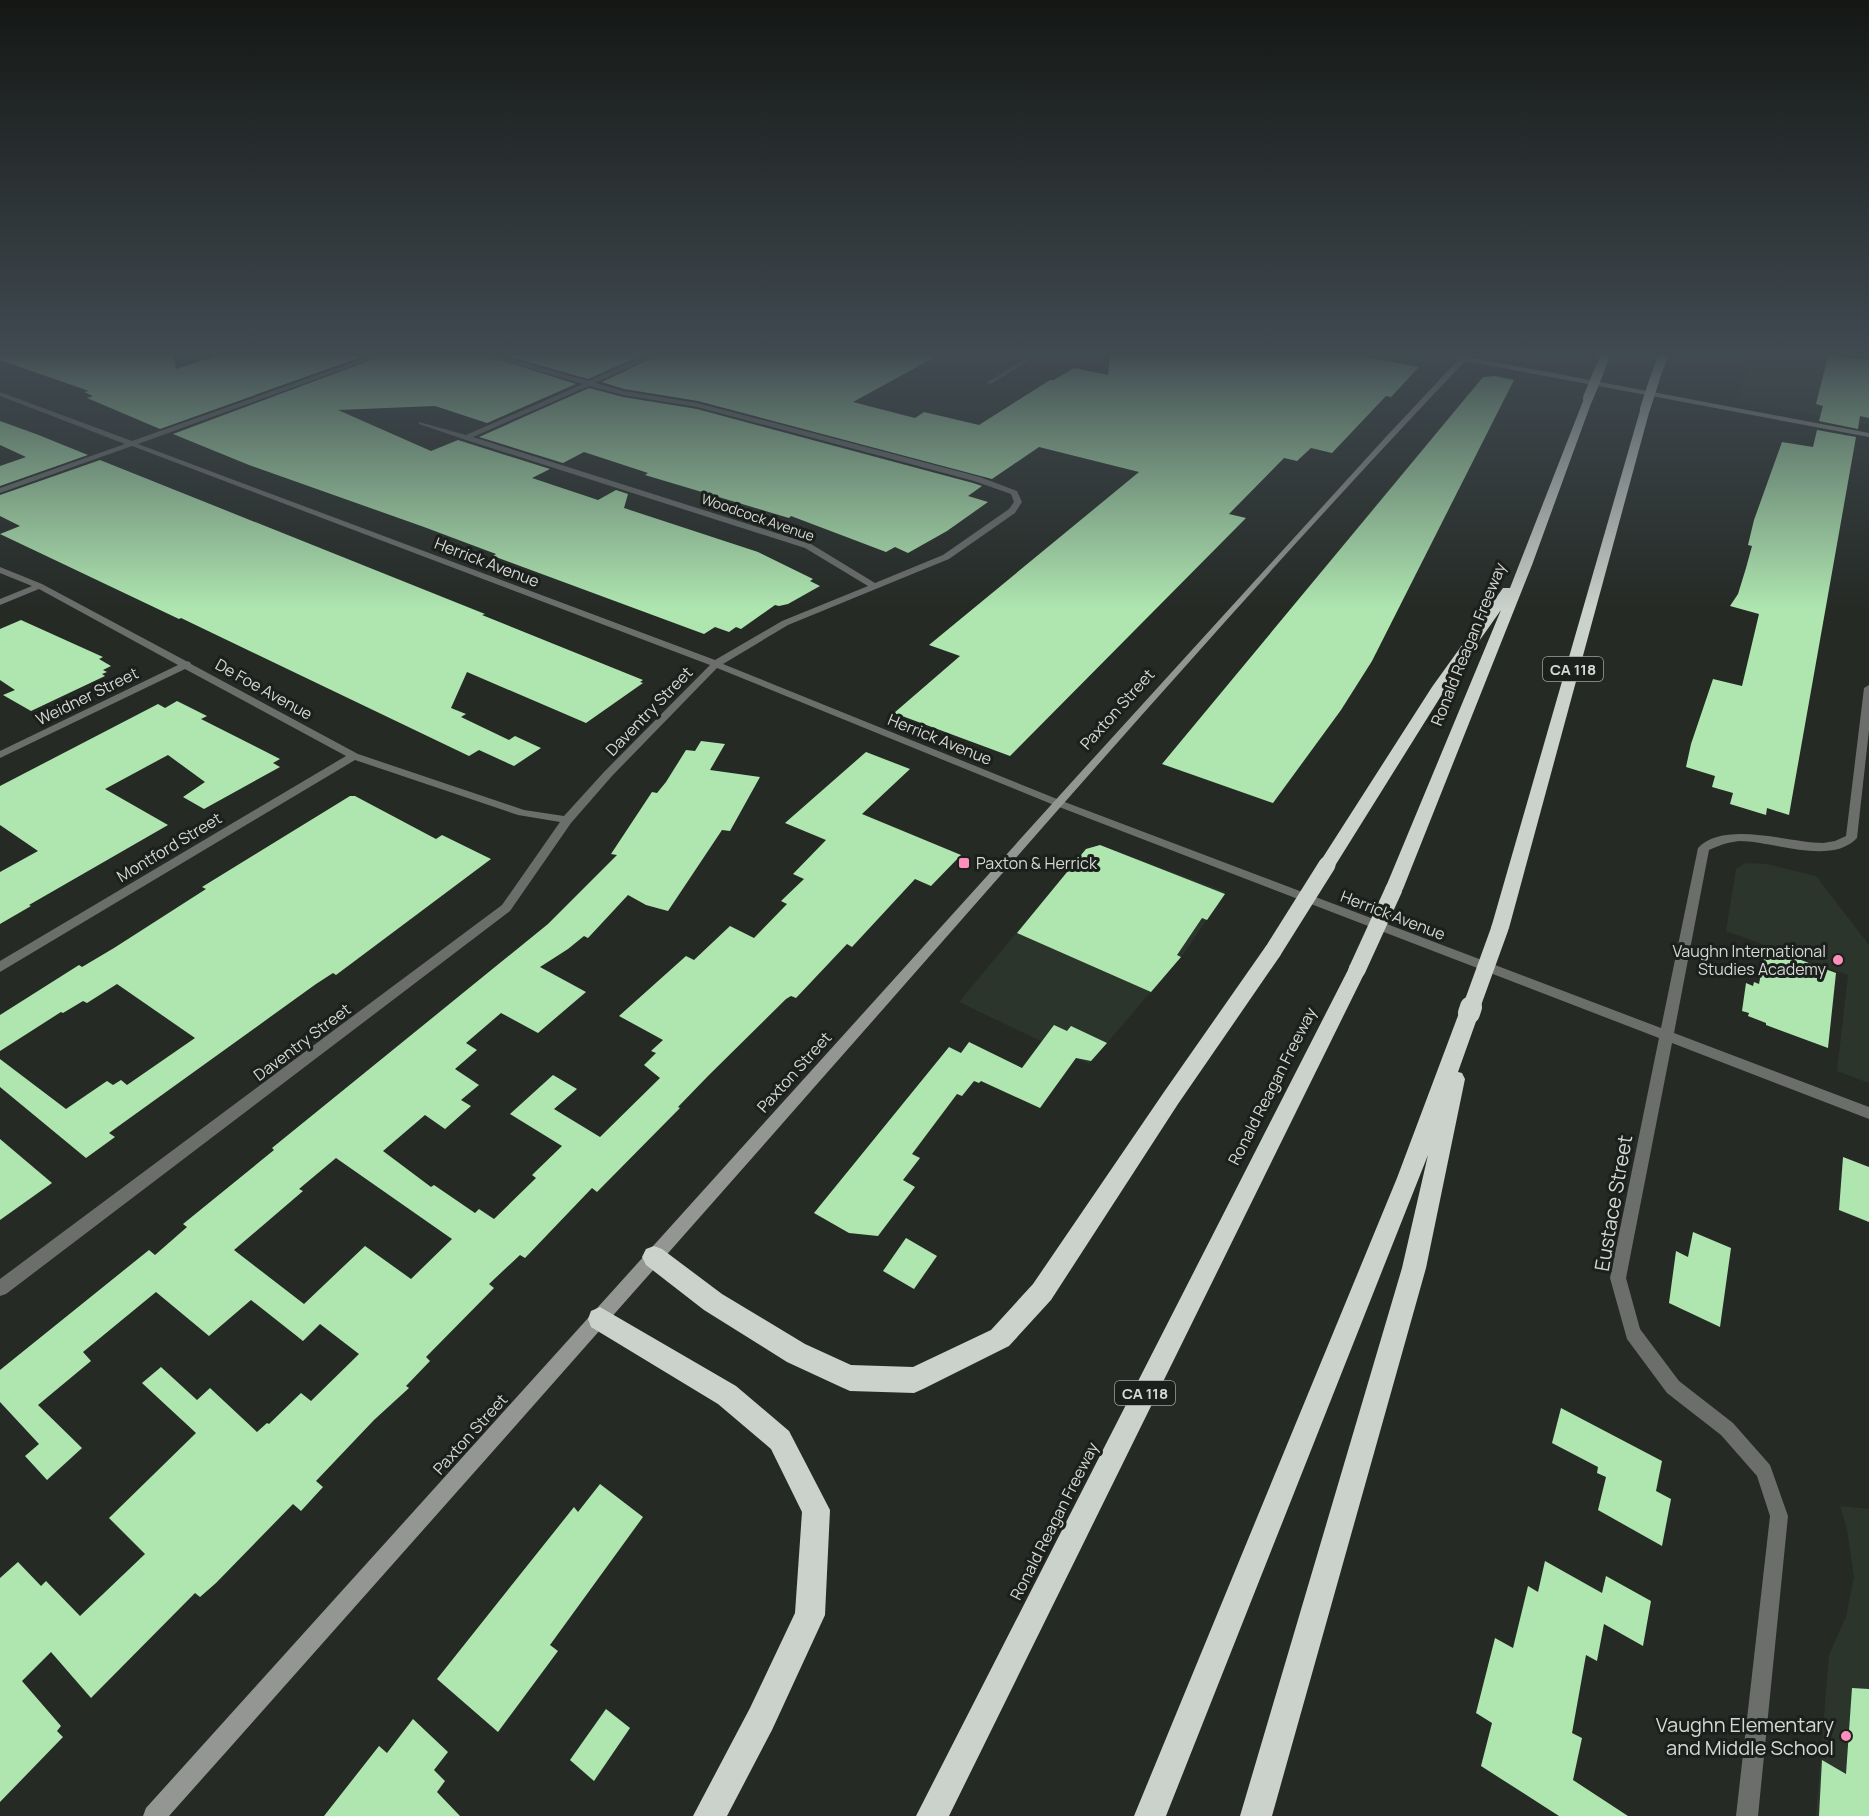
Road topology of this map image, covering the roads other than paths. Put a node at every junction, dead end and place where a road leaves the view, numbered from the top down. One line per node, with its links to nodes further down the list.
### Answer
1 (122, 441): 8 (street, Herrick Avenue)
2 (139, 441): 8 (street)
3 (474, 441): 13 (street, Woodcock Avenue)
4 (836, 441): 13 (street, Daventry Street)
5 (1385, 441): 20 (street, Paxton Street)
6 (1572, 441): 10 (highway, Ronald Reagan Freeway / CA 118, bridge)
7 (1636, 441): 23 (highway, CA 118, bridge)
8 (130, 444): 9 (street); 16 (street, Herrick Avenue)
9 (0, 491)
10 (1526, 565): 26 (highway, bridge); 31 (highway, Ronald Reagan Freeway / CA 118, bridge)
11 (0, 570): 12 (street, De Foe Avenue)
12 (39, 586): 14 (street); 15 (street, De Foe Avenue)
13 (875, 587): 16 (street, Daventry Street)
14 (0, 602)
15 (187, 664): 18 (street, Weidner Street); 19 (street, De Foe Avenue)
16 (716, 664): 20 (street, Herrick Avenue); 21 (street, Daventry Street)
17 (1869, 688): 24 (street, Eustace Street)
18 (0, 755)
19 (354, 756): 21 (street, De Foe Avenue); 22 (street, Montford Street)
20 (1058, 803): 24 (street, Herrick Avenue); 26 (street, Paxton Street)
21 (567, 820): 27 (street, Daventry Street)
22 (0, 967)
23 (1469, 1013): 32 (highway, CA 118); 33 (highway)
24 (1666, 1035): 25 (street, Herrick Avenue); 34 (street, Eustace Street)
25 (1869, 1113)
26 (654, 1257): 28 (street, Paxton Street)
27 (0, 1289)
28 (600, 1319): 29 (street, Paxton Street); 30 (highway)
29 (154, 1816)
30 (709, 1816)
31 (932, 1816)
32 (1150, 1816)
33 (1256, 1816)
34 (1747, 1816)

